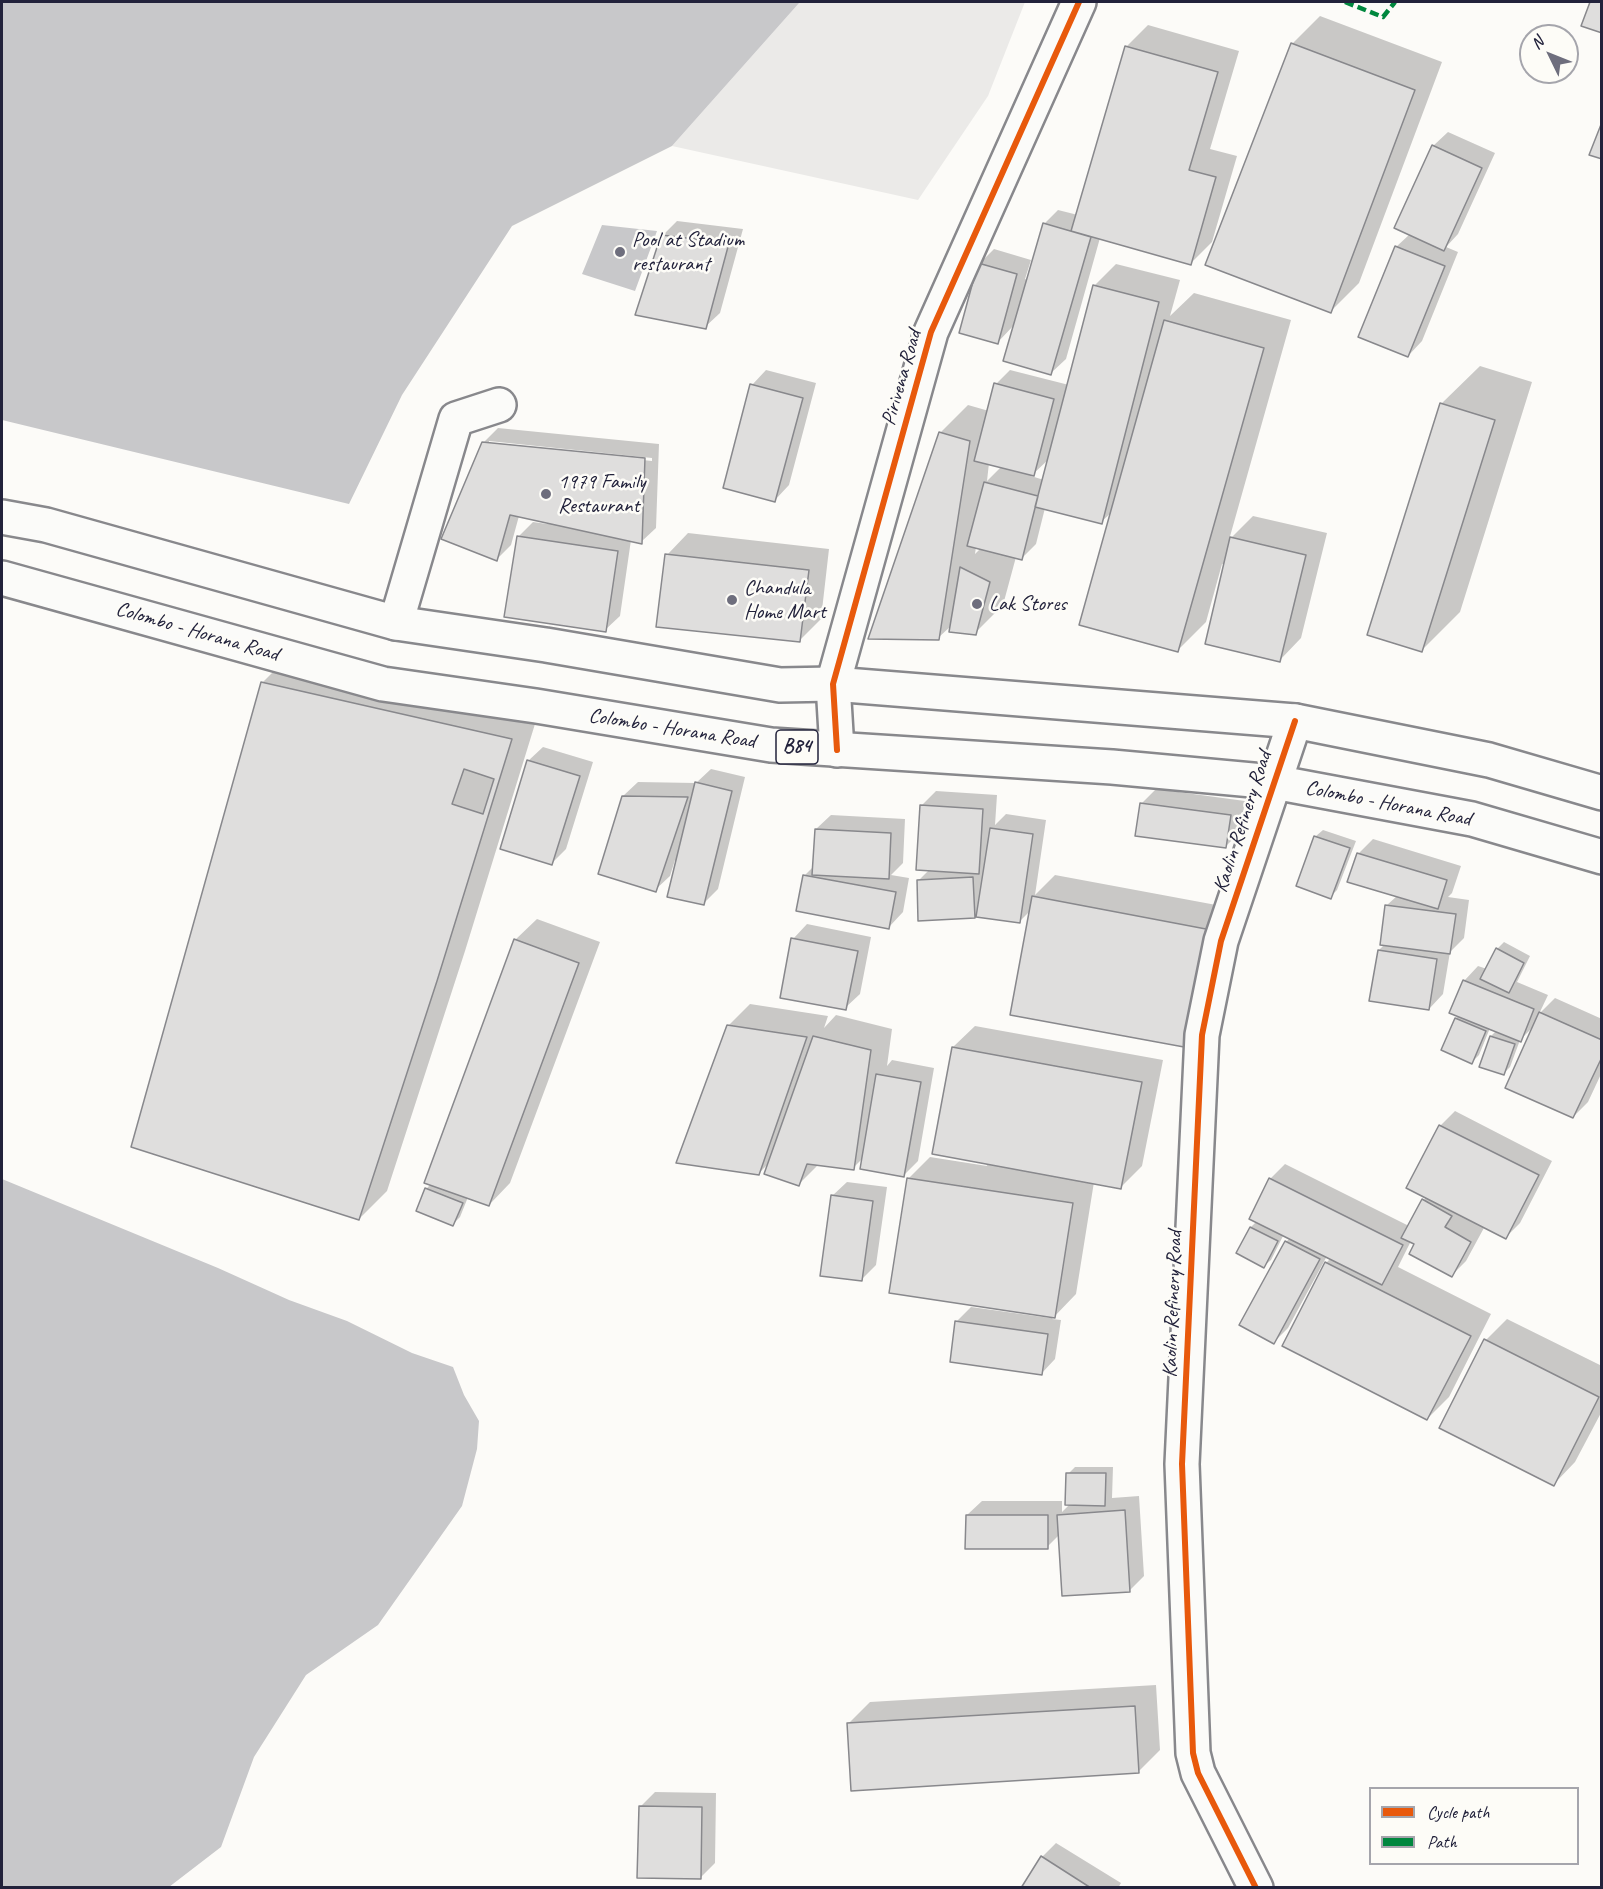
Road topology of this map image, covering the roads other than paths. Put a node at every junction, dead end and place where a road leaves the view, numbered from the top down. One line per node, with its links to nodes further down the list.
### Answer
1 (1079, 2): 6 (main road, Pirivena Road)
2 (499, 405): 5 (main road)
3 (2, 517): 5 (main road)
4 (2, 578): 8 (main road, Colombo - Horana Road / B84)
5 (396, 623): 6 (main road)
6 (834, 684): 7 (main road); 8 (main road, Pirivena Road)
7 (1295, 721): 9 (main road, Kaolin Refinery Road); 10 (main road)
8 (837, 750): 9 (main road, Colombo - Horana Road / B84)
9 (1274, 782): 11 (main road, Colombo - Horana Road / B84); 12 (main road, Kaolin Refinery Road)
10 (1602, 793)
11 (1602, 857)
12 (1256, 1887)

